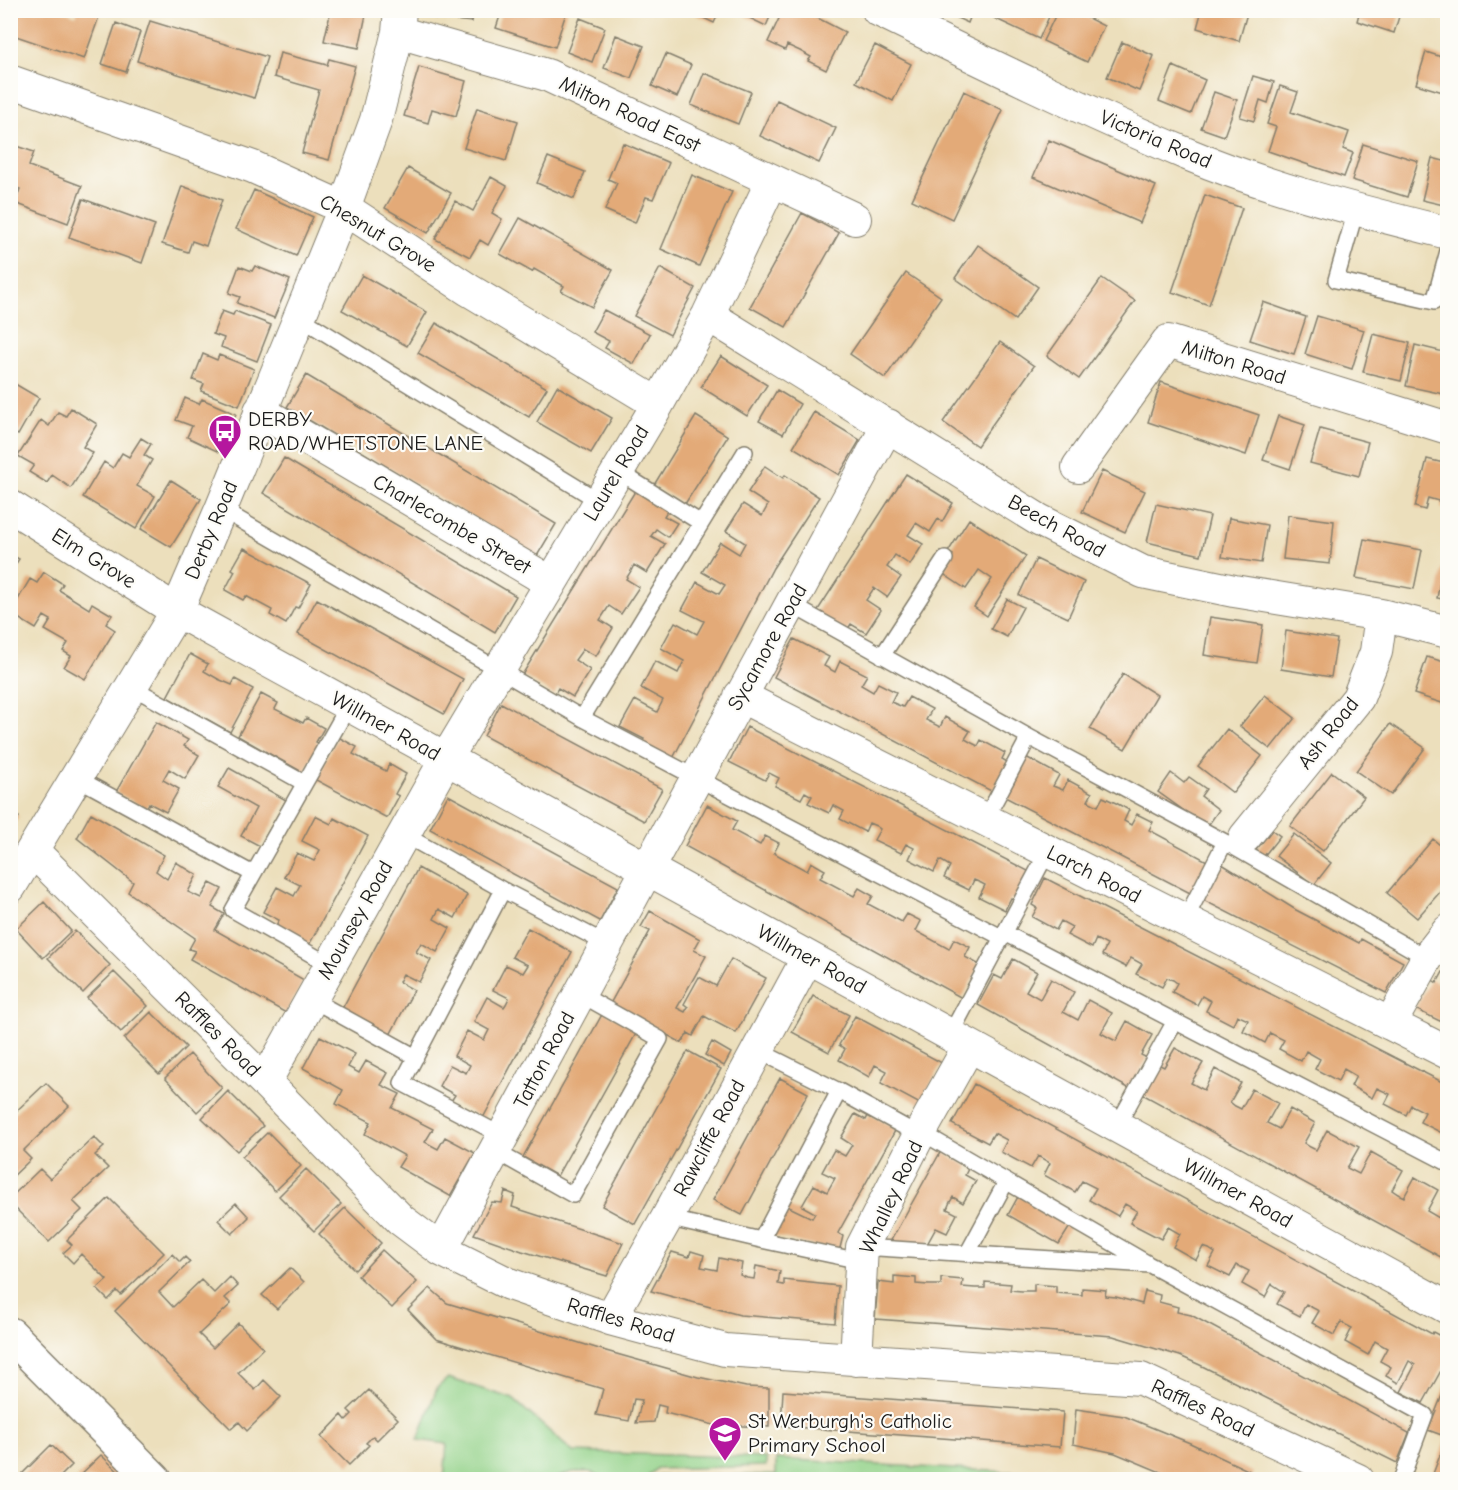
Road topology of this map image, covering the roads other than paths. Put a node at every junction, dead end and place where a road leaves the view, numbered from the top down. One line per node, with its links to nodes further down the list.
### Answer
1 (878, 10): 6 (street, Victoria Road)
2 (399, 21): 4 (street, Milton Road East); 5 (street, Derby Road)
3 (10, 81): 5 (street, Chesnut Grove)
4 (772, 181): 7 (street, Milton Road East); 10 (street, Laurel Road)
5 (344, 208): 11 (street, Derby Road); 12 (street, Chesnut Grove)
6 (1356, 210): 8 (street, Victoria Road); 9 (lane)
7 (855, 219)
8 (1448, 233)
9 (1448, 251)
10 (708, 315): 12 (street, Laurel Road); 14 (street, Beech Road)
11 (299, 317): 13 (street, Derby Road); 19 (lane)
12 (658, 404): 18 (street, Laurel Road)
13 (260, 411): 21 (street, Derby Road); 24 (street, Charlecombe Street)
14 (888, 425): 25 (street, Sycamore Road); 27 (street, Beech Road)
15 (1448, 428): 17 (street, Milton Road)
16 (745, 452): 22 (lane)
17 (1078, 467)
18 (618, 471): 19 (street, Laurel Road); 22 (lane)
19 (599, 501): 24 (street, Laurel Road)
20 (10, 506): 26 (street, Elm Grove)
21 (221, 509): 26 (street, Derby Road); 30 (lane)
22 (701, 523): 34 (lane)
23 (945, 559): 29 (lane)
24 (550, 582): 30 (street, Laurel Road)
25 (790, 604): 29 (lane); 32 (street, Sycamore Road)
26 (177, 611): 31 (street, Derby Road); 33 (street, Willmer Road)
27 (1381, 615): 28 (street, Beech Road); 42 (street, Ash Road)
28 (1448, 632)
29 (882, 656): 35 (lane)
30 (498, 671): 34 (lane); 36 (street, Laurel Road)
31 (132, 687): 38 (street, Derby Road); 39 (lane)
32 (740, 696): 37 (street, Sycamore Road); 40 (street, Larch Road)
33 (349, 705): 36 (street, Willmer Road); 39 (lane)
34 (582, 718): 37 (lane)
35 (1029, 737): 40 (lane); 42 (lane)
36 (446, 759): 41 (street, Mounsey Road); 45 (street, Willmer Road)
37 (697, 777): 45 (street, Sycamore Road); 51 (lane)
38 (77, 778): 43 (street, Derby Road); 46 (lane)
39 (304, 783): 46 (lane)
40 (985, 820): 44 (street, Larch Road)
41 (403, 834): 48 (lane); 55 (street, Mounsey Road)
42 (1235, 840): 49 (lane); 54 (lane)
43 (33, 851): 47 (street, Derby Road); 64 (street, Raffles Road)
44 (1048, 851): 49 (street, Larch Road); 51 (lane)
45 (648, 869): 52 (street, Tatton Road); 53 (street, Willmer Road)
46 (253, 874): 55 (lane)
47 (10, 887)
48 (503, 890): 52 (lane); 63 (lane)
49 (1185, 920): 59 (street, Larch Road)
50 (1448, 932): 54 (street)
51 (1004, 936): 58 (lane); 60 (lane)
52 (607, 944): 56 (street, Tatton Road)
53 (808, 957): 60 (street, Willmer Road); 61 (street, Rawcliffe Road)
54 (1426, 958): 59 (street)
55 (330, 965): 57 (street, Mounsey Road)
56 (580, 994): 68 (street, Tatton Road); 68 (lane)
57 (311, 999): 63 (lane); 64 (street, Mounsey Road)
58 (1174, 1021): 66 (lane); 69 (lane)
59 (1390, 1024): 62 (street, Larch Road)
60 (960, 1040): 66 (street, Willmer Road); 67 (street, Whalley Road)
61 (757, 1050): 65 (lane); 71 (street, Rawcliffe Road)
62 (1448, 1053)
63 (416, 1057): 68 (lane)
64 (265, 1082): 73 (street, Raffles Road)
65 (839, 1091): 67 (lane); 72 (lane)
66 (1118, 1126): 77 (street, Willmer Road)
67 (920, 1134): 70 (lane); 74 (street, Whalley Road)
68 (499, 1144): 73 (street, Tatton Road)
69 (1448, 1164)
70 (1006, 1182): 75 (lane); 76 (lane)
71 (667, 1218): 72 (lane); 78 (street, Rawcliffe Road)
72 (761, 1240): 74 (lane)
73 (441, 1250): 78 (street, Raffles Road)
74 (861, 1254): 75 (lane); 80 (street, Whalley Road)
75 (967, 1254): 76 (lane)
76 (1150, 1265): 83 (lane)
77 (1448, 1308)
78 (610, 1319): 80 (street, Raffles Road)
79 (10, 1334): 81 (main road)
80 (856, 1360): 82 (street, Raffles Road)
81 (155, 1479)
82 (1358, 1479)
83 (1401, 1479)

